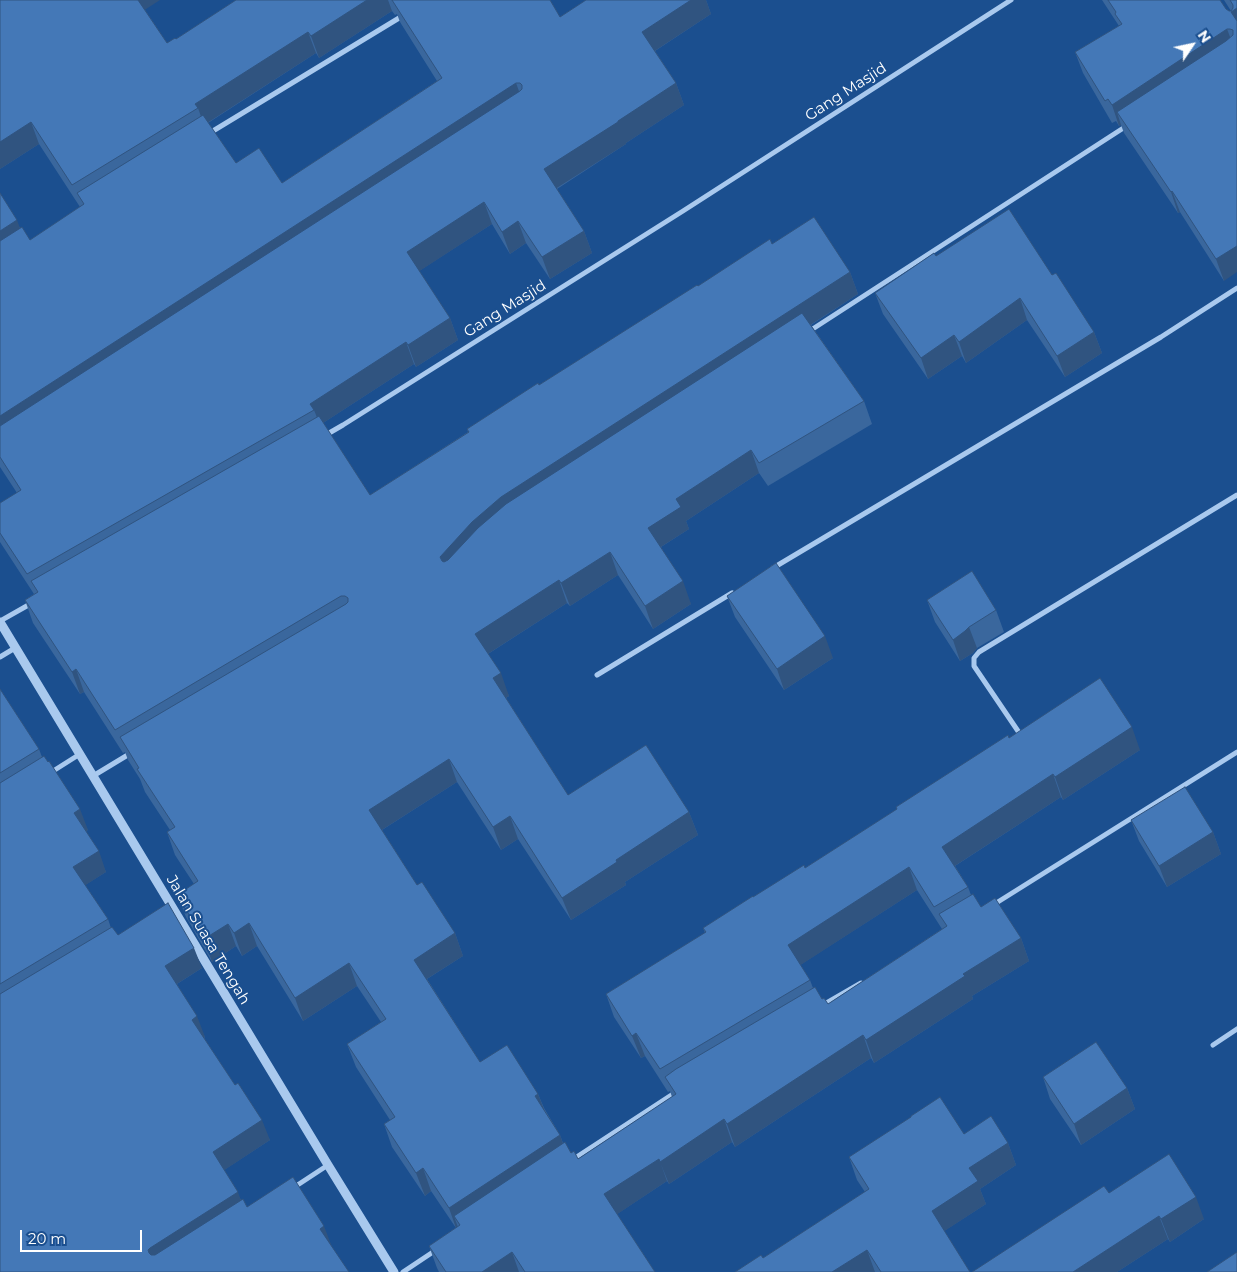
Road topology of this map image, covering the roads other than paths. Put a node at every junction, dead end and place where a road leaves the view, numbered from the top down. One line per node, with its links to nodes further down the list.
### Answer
1 (1011, 0): 7 (street, Gang Masjid)
2 (411, 10): 4 (street)
3 (1131, 124): 6 (street)
4 (199, 140)
5 (1237, 288): 9 (street)
6 (805, 334)
7 (318, 440)
8 (1237, 495): 16 (street)
9 (770, 571)
10 (735, 591): 15 (street)
11 (34, 601): 12 (street)
12 (0, 621): 13 (street, Jalan Suasa Tengah)
13 (15, 648): 14 (street); 19 (street, Jalan Suasa Tengah)
14 (0, 657)
15 (597, 675)
16 (1027, 744)
17 (134, 752): 21 (street)
18 (1237, 752): 22 (street)
19 (80, 754): 20 (street); 21 (street, Jalan Suasa Tengah)
20 (48, 774)
21 (93, 776): 29 (street, Jalan Suasa Tengah)
22 (985, 910)
23 (867, 979): 24 (street)
24 (817, 1009)
25 (1237, 1029): 26 (street)
26 (1213, 1045)
27 (682, 1088): 28 (street)
28 (567, 1164)
29 (328, 1165): 30 (street); 32 (street, Jalan Suasa Tengah)
30 (286, 1192)
31 (444, 1245): 33 (street)
32 (394, 1272)
33 (403, 1272)

